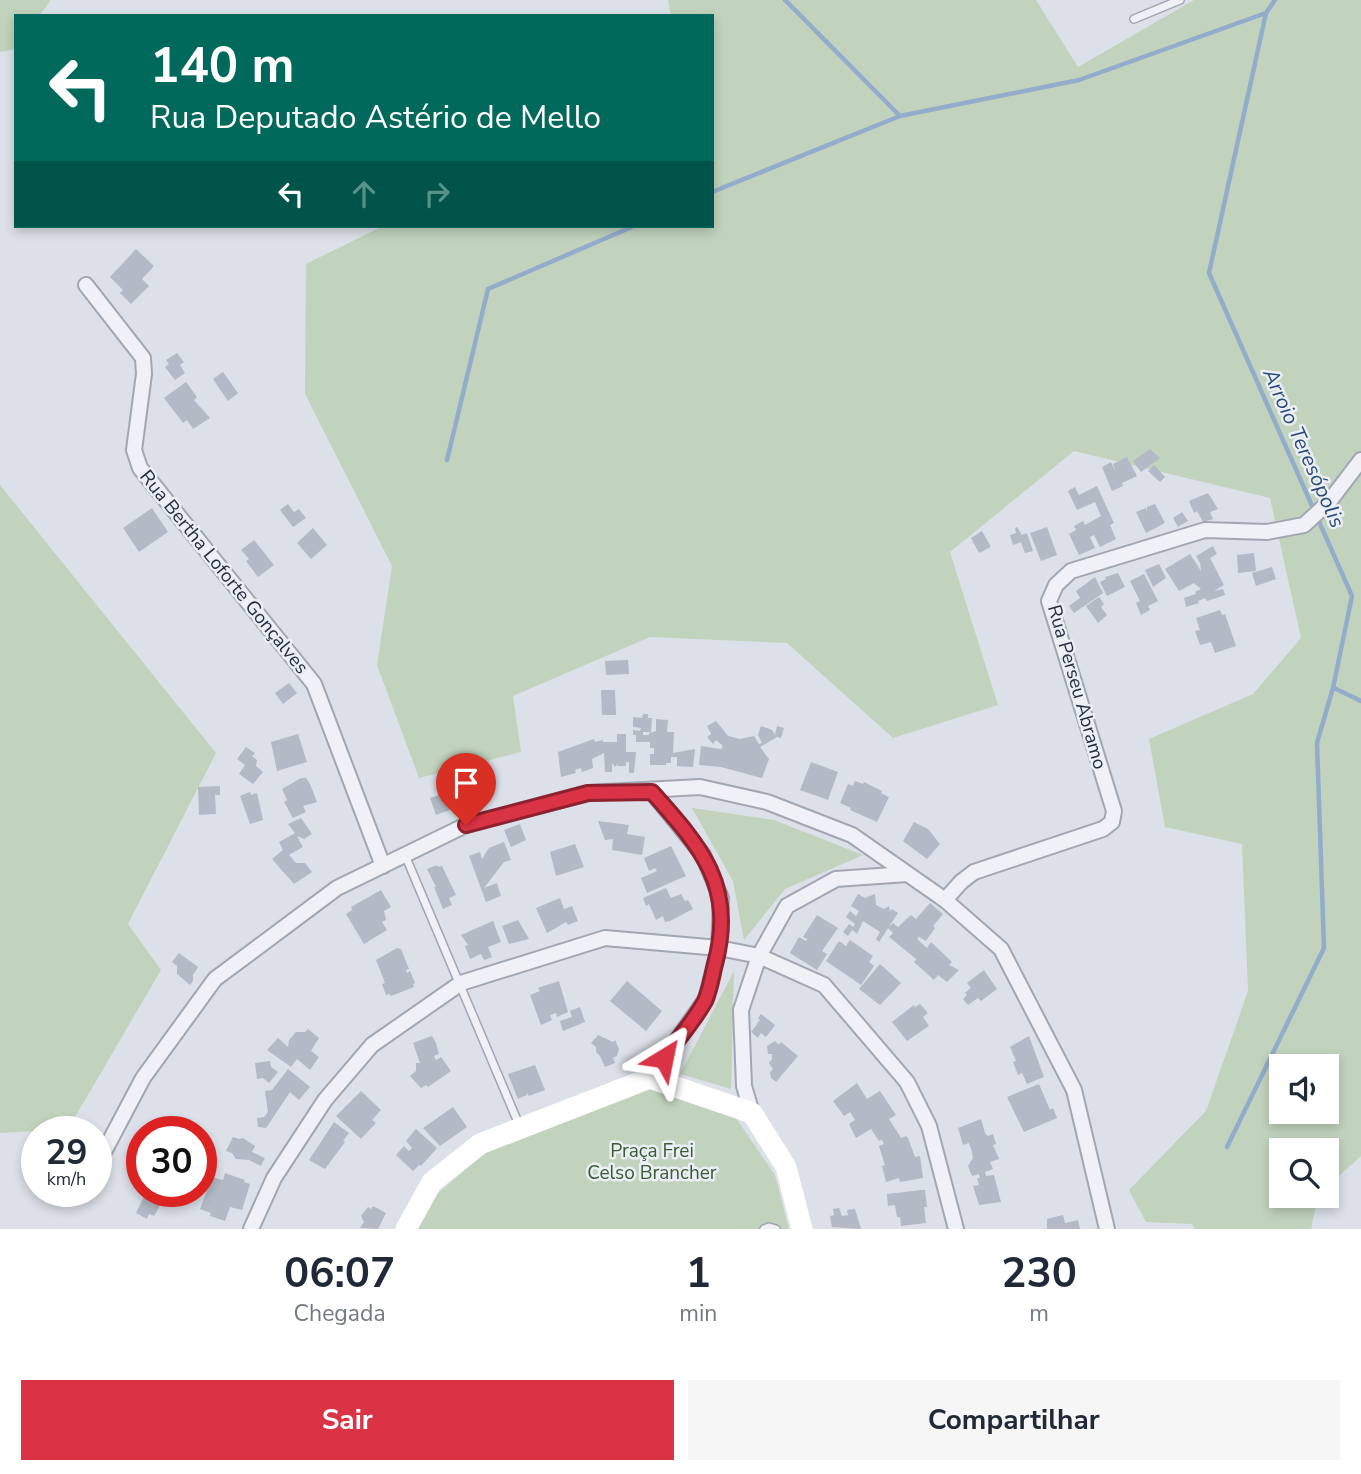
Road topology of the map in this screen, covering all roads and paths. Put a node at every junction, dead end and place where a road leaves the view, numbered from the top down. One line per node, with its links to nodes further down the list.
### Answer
1 (1180, 0): 2 (lane)
2 (1134, 19)
3 (86, 285): 7 (street, Rua Bertha Loforte Gonçalves)
4 (1361, 460): 9 (street, Rua Perseu Abramo)
5 (652, 792): 6 (street); 8 (street); 10 (street)
6 (405, 855): 7 (street); 12 (lane)
7 (383, 866): 16 (street)
8 (907, 874): 9 (street); 11 (street)
9 (945, 900): 23 (street)
10 (719, 948): 11 (street); 12 (street); 13 (street)
11 (759, 956): 14 (street); 22 (street)
12 (461, 983): 15 (lane); 17 (street)
13 (650, 1078): 14 (street); 15 (street)
14 (752, 1112): 21 (street)
15 (520, 1128): 18 (street)
16 (112, 1137)
17 (251, 1229)
18 (406, 1229)
19 (764, 1229): 20 (lane)
20 (776, 1229)
21 (802, 1229)
22 (956, 1229)
23 (1107, 1229)

